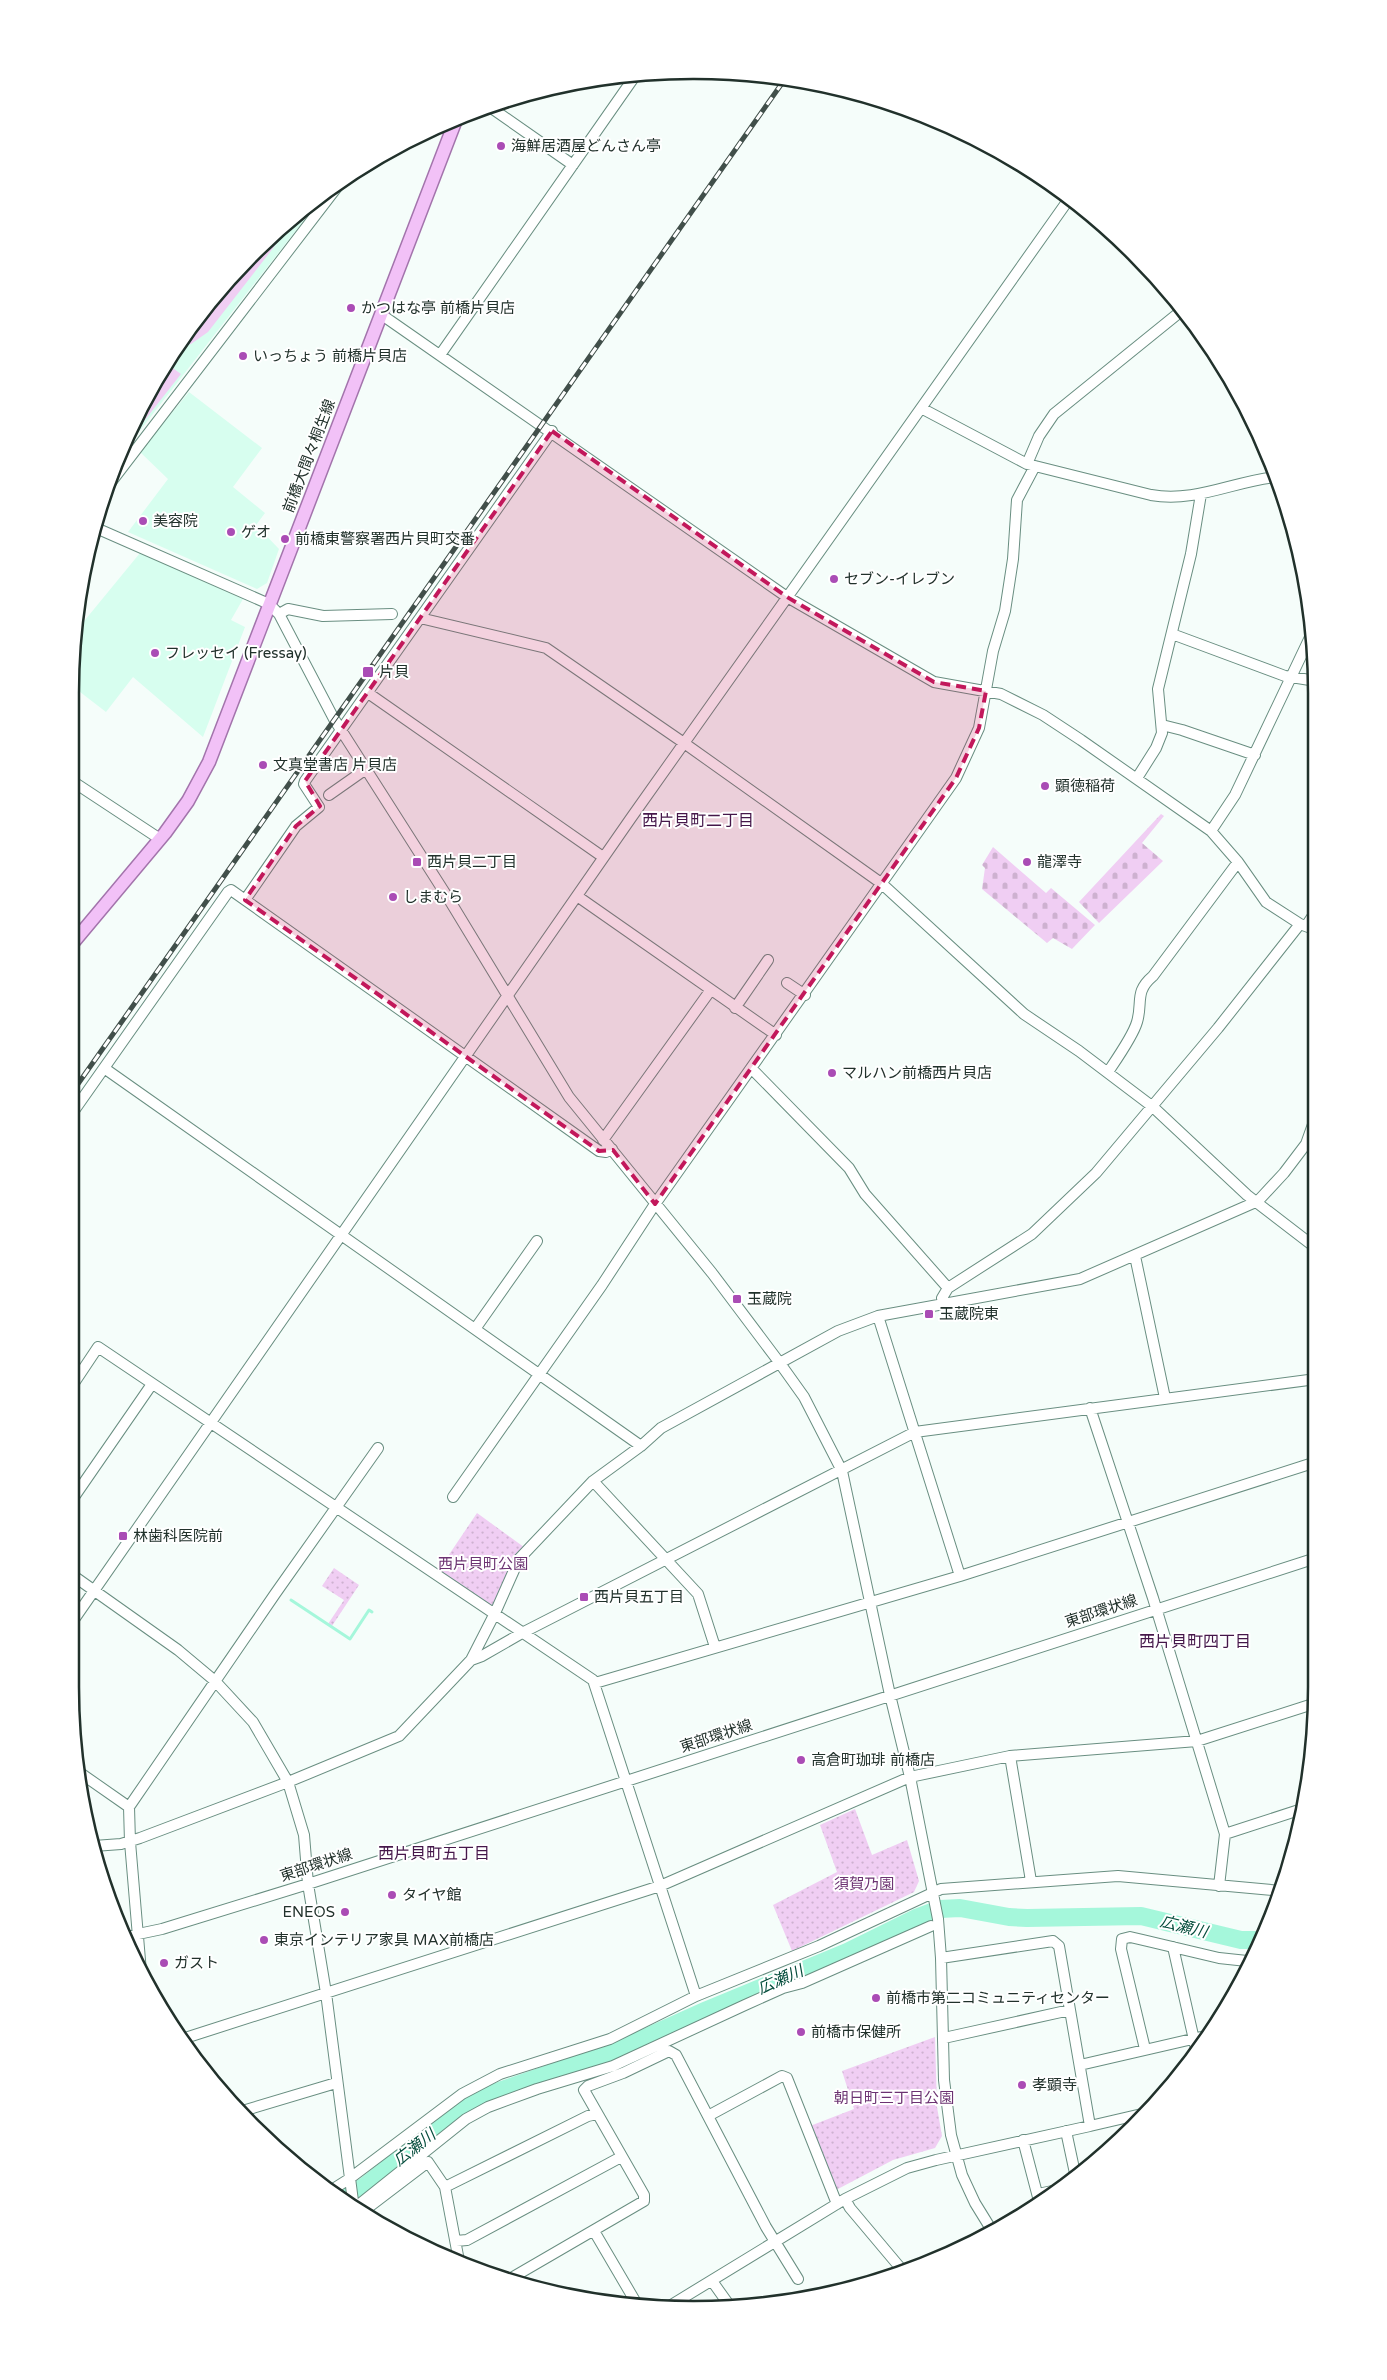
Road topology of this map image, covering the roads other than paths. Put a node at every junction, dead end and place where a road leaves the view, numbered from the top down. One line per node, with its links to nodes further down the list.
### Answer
1 (632, 82): 4 (street)
2 (496, 111): 4 (street)
3 (453, 128): 8 (main road, 前橋大間々桐生線)
4 (573, 164): 9 (street)
5 (327, 200): 12 (street)
6 (1065, 204): 10 (street)
7 (1177, 314): 13 (street)
8 (382, 315): 9 (street); 18 (main road, 前橋大間々桐生線)
9 (440, 355): 11 (street)
10 (921, 408): 13 (street); 17 (street)
11 (552, 431): 17 (street); 21 (street)
12 (123, 465)
13 (1031, 465): 15 (street); 26 (street)
14 (1269, 479): 15 (street)
15 (1201, 494): 22 (street)
16 (101, 530): 18 (street)
17 (787, 597): 26 (street); 30 (street)
18 (269, 604): 19 (street); 37 (main road, 前橋大間々桐生線)
19 (279, 614): 20 (street); 29 (street)
20 (392, 614)
21 (420, 618): 27 (street); 30 (street)
22 (1172, 634): 24 (street); 28 (street)
23 (1306, 645): 24 (street)
24 (1291, 677): 25 (street); 31 (street)
25 (1308, 680)
26 (986, 691): 33 (street); 40 (street)
27 (368, 692): 29 (street); 38 (street)
28 (1162, 725): 31 (street); 33 (street)
29 (342, 730): 32 (street); 42 (street)
30 (684, 743): 38 (street); 40 (street)
31 (1255, 755): 36 (street)
32 (366, 768): 35 (street); 49 (street)
33 (1137, 778): 36 (street)
34 (79, 787): 37 (street)
35 (329, 795)
36 (1211, 831): 39 (street)
37 (160, 839): 44 (main road, 前橋大間々桐生線)
38 (603, 857): 41 (street)
39 (1238, 862): 43 (street); 55 (street)
40 (881, 883): 48 (street); 55 (street)
41 (577, 896): 47 (street); 49 (street)
42 (245, 900): 52 (street); 53 (street)
43 (1307, 927): 57 (street)
44 (79, 936)
45 (768, 960): 50 (street)
46 (787, 983): 48 (street)
47 (710, 991): 50 (street); 59 (street)
48 (805, 994): 51 (street)
49 (507, 997): 52 (street); 59 (street)
50 (735, 1008): 51 (street)
51 (776, 1036): 54 (street)
52 (465, 1056): 60 (street); 63 (street)
53 (104, 1068): 56 (street); 63 (street)
54 (752, 1069): 62 (street); 67 (street)
55 (1108, 1072): 57 (street)
56 (79, 1103)
57 (1152, 1106): 61 (street); 67 (street)
58 (1308, 1138): 61 (street)
59 (603, 1140): 60 (street)
60 (612, 1149): 62 (street)
61 (1258, 1201): 65 (street); 66 (street)
62 (655, 1204): 71 (street); 72 (street)
63 (340, 1234): 70 (street); 78 (street)
64 (537, 1241): 70 (street)
65 (1308, 1242)
66 (1135, 1256): 68 (street); 76 (street)
67 (948, 1288): 68 (street)
68 (946, 1305): 69 (street)
69 (878, 1316): 71 (street); 79 (street)
70 (475, 1329): 72 (street)
71 (780, 1362): 80 (street); 83 (street)
72 (539, 1374): 80 (street); 86 (street)
73 (79, 1376): 75 (street)
74 (1308, 1381): 76 (street)
75 (152, 1384): 78 (street); 85 (street)
76 (1165, 1398): 77 (street)
77 (1090, 1408): 79 (street); 88 (street)
78 (209, 1424): 87 (street); 93 (street)
79 (915, 1432): 83 (street); 91 (street)
80 (641, 1446): 84 (street)
81 (378, 1448): 87 (street)
82 (1308, 1465): 88 (street)
83 (842, 1471): 89 (street); 94 (street)
84 (593, 1482): 89 (street); 97 (street)
85 (79, 1490)
86 (453, 1497)
87 (336, 1509): 97 (street); 101 (street)
88 (1128, 1522): 91 (street); 95 (street)
89 (665, 1559): 98 (street); 99 (street)
90 (1308, 1561): 95 (street, 東部環状線)
91 (960, 1576): 94 (street)
92 (79, 1580): 93 (street)
93 (94, 1591): 96 (street); 101 (street)
94 (870, 1603): 99 (street); 103 (street)
95 (1156, 1610): 103 (street, 東部環状線); 105 (street)
96 (79, 1612)
97 (495, 1613): 98 (street); 100 (street)
98 (522, 1633): 100 (street); 102 (street)
99 (715, 1647): 102 (street)
100 (470, 1660): 110 (street)
101 (215, 1681): 110 (street); 111 (street)
102 (595, 1683): 109 (street)
103 (890, 1695): 108 (street); 109 (street, 東部環状線)
104 (1308, 1706): 105 (street)
105 (1197, 1741): 106 (street); 113 (street)
106 (1010, 1756): 108 (street); 116 (street)
107 (86, 1777): 111 (street)
108 (910, 1777): 118 (street); 121 (street)
109 (626, 1781): 117 (street, 東部環状線); 118 (street)
110 (288, 1782): 114 (street); 117 (street)
111 (129, 1807): 114 (street)
112 (1295, 1811): 113 (street)
113 (1225, 1834): 119 (street)
114 (130, 1842): 115 (street); 123 (street)
115 (100, 1845)
116 (1031, 1881): 119 (street); 121 (street)
117 (308, 1884): 123 (street, 東部環状線); 129 (street)
118 (660, 1886): 129 (street); 130 (street)
119 (1219, 1886): 120 (street)
120 (1274, 1890)
121 (933, 1898): 122 (street); 130 (street)
122 (934, 1922): 127 (street); 156 (street)
123 (138, 1935): 124 (street, 東部環状線); 126 (street)
124 (132, 1936)
125 (1173, 1947): 128 (street); 135 (street); 137 (street)
126 (139, 1951)
127 (941, 1958): 131 (street); 133 (street)
128 (1244, 1961)
129 (326, 1993): 132 (street); 139 (street)
130 (696, 1996): 150 (street)
131 (1070, 2010): 133 (street); 138 (street)
132 (188, 2037)
133 (944, 2038): 147 (street)
134 (1198, 2038): 135 (street)
135 (1194, 2039): 136 (street); 137 (street)
136 (1195, 2042)
137 (1146, 2049): 138 (street)
138 (1080, 2065): 144 (street)
139 (336, 2083): 140 (street); 150 (street)
140 (248, 2109)
141 (596, 2114): 142 (street); 148 (street); 151 (street)
142 (708, 2116): 155 (street); 161 (street)
143 (1133, 2116): 144 (street)
144 (1090, 2126): 145 (street)
145 (1066, 2131): 146 (street); 149 (street)
146 (1023, 2140): 147 (street); 153 (street)
147 (955, 2155): 155 (street); 158 (street)
148 (621, 2157): 159 (street); 160 (street)
149 (1074, 2169)
150 (350, 2182): 152 (street); 154 (street)
151 (446, 2187): 157 (street); 160 (street)
152 (338, 2188)
153 (1038, 2196)
154 (355, 2200)
155 (841, 2201): 161 (street); 163 (street)
156 (361, 2204)
157 (362, 2204)
158 (989, 2225)
159 (594, 2231): 164 (street); 167 (street)
160 (456, 2242): 162 (street)
161 (775, 2242): 165 (street); 166 (street)
162 (458, 2254)
163 (898, 2266)
164 (517, 2275)
165 (798, 2279)
166 (712, 2281): 168 (street); 169 (street)
167 (633, 2298)
168 (726, 2300)
169 (678, 2301)

